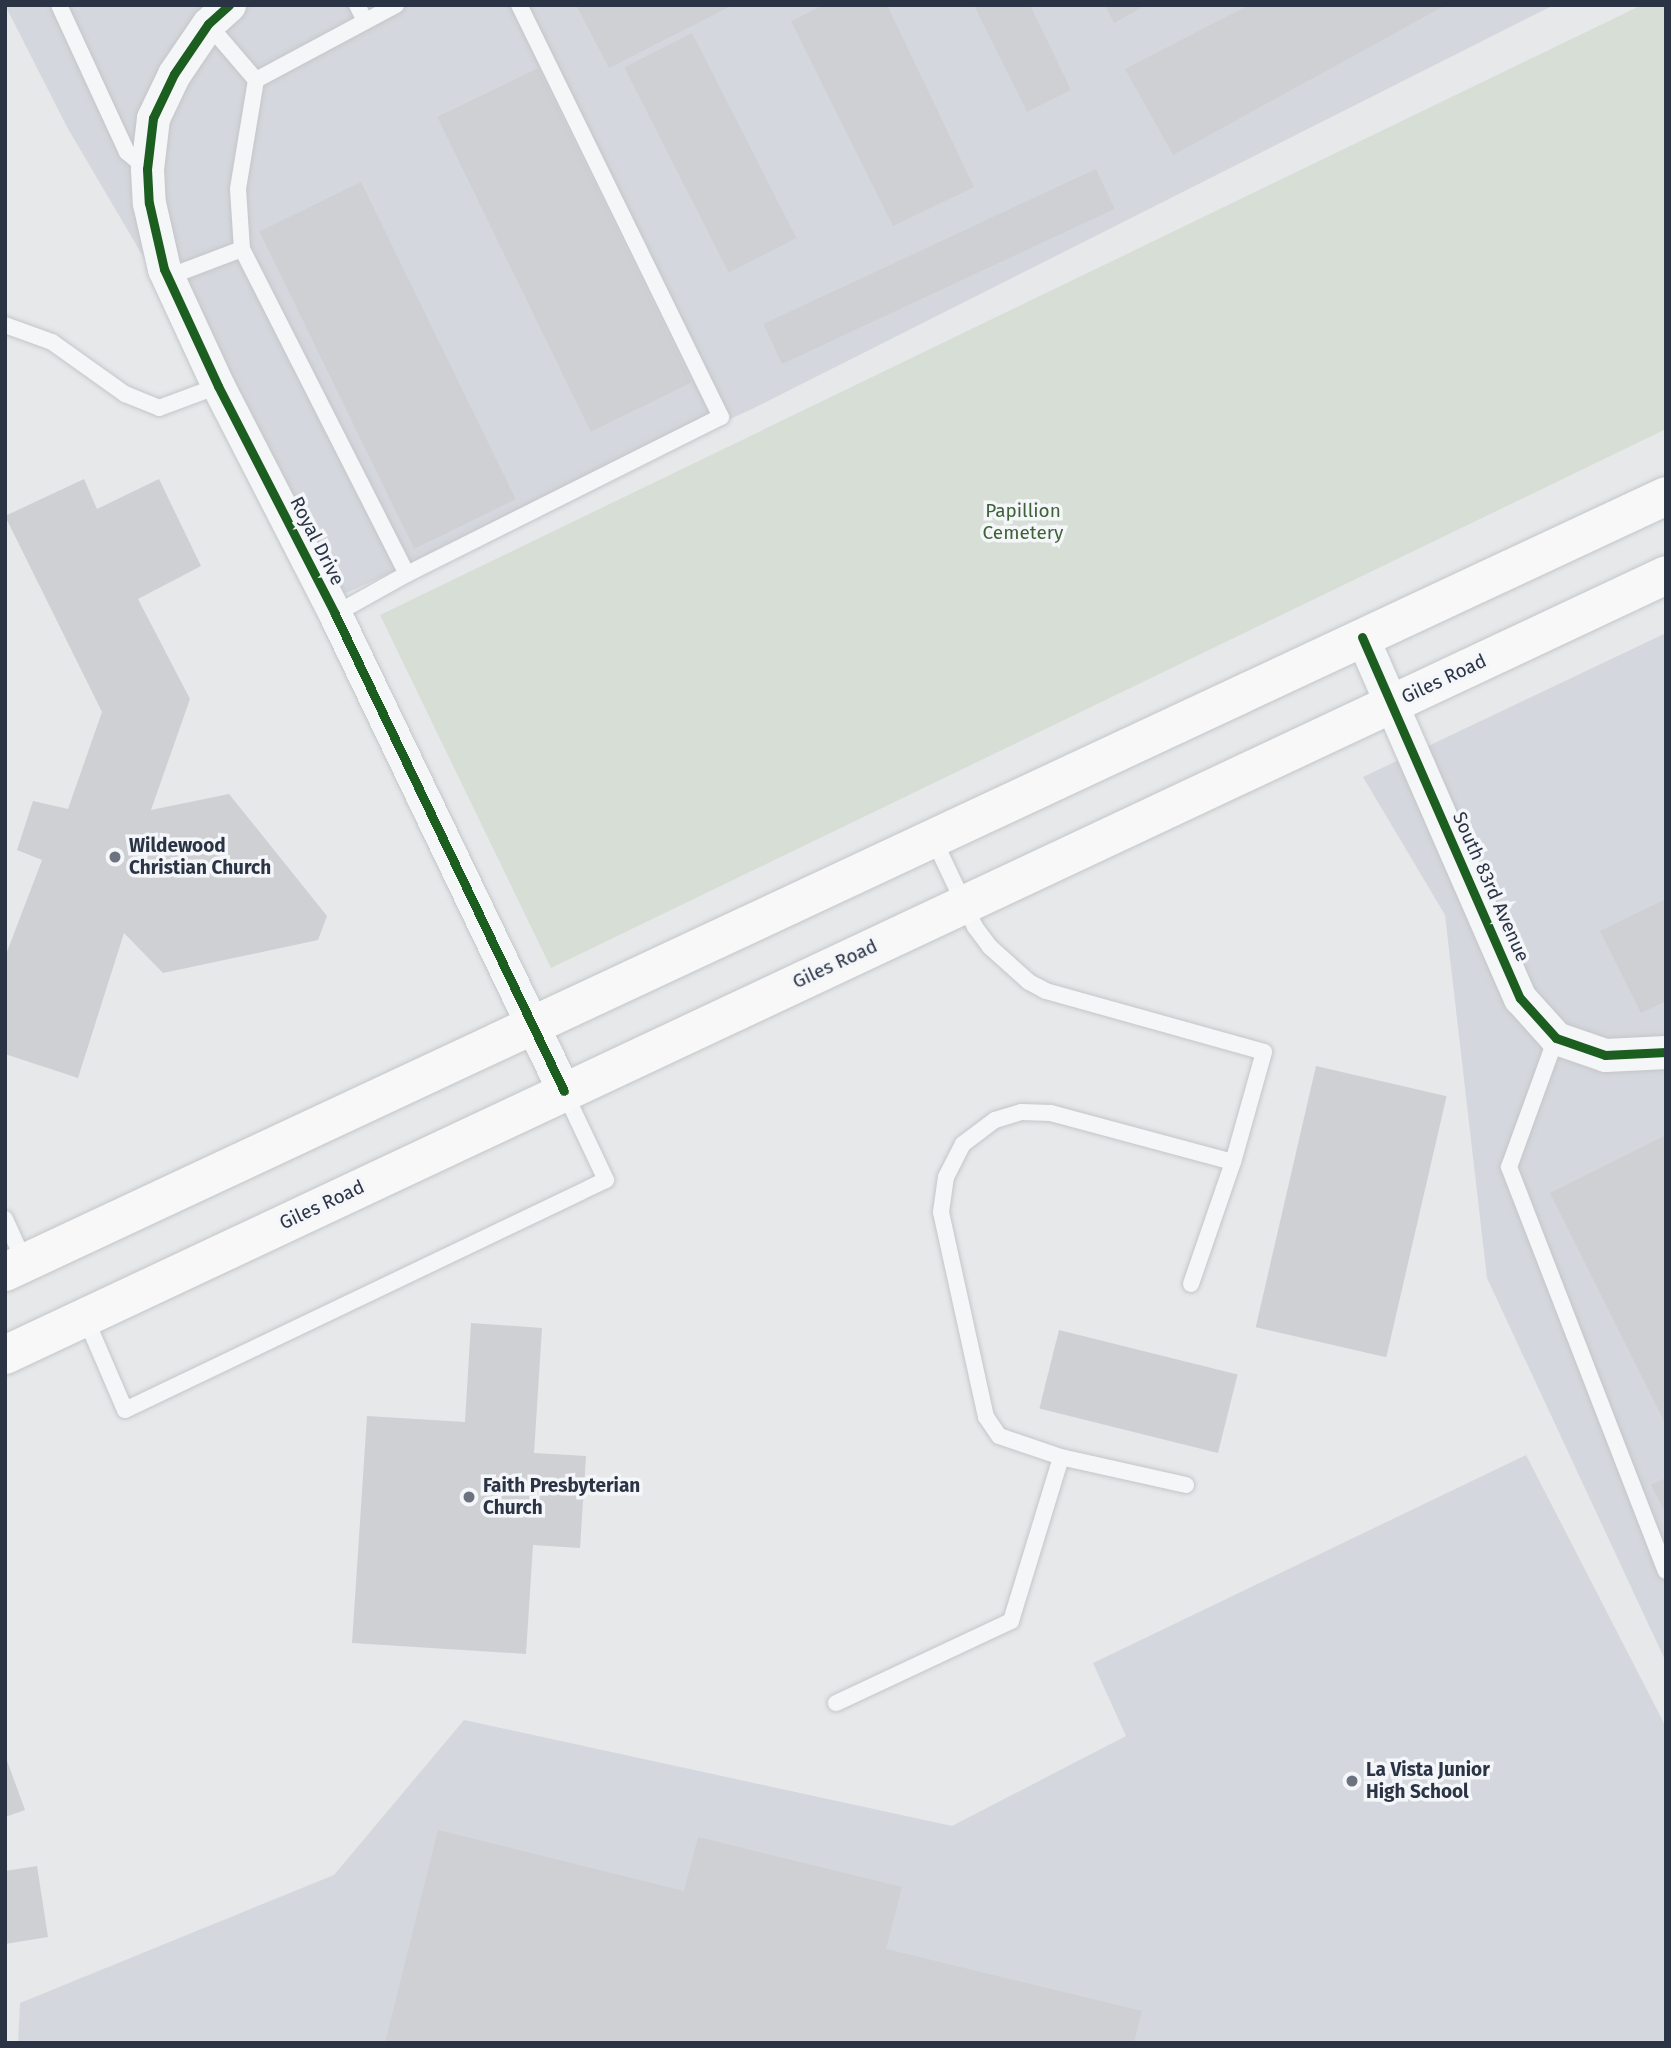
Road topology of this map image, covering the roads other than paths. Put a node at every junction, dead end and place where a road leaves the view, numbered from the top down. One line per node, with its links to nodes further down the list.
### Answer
1 (59, 5): 8 (lane)
2 (357, 5): 6 (lane)
3 (396, 5): 6 (lane)
4 (519, 5): 14 (lane)
5 (219, 15): 7 (lane); 8 (street, Royal Drive)
6 (365, 21): 7 (lane)
7 (256, 80): 9 (lane)
8 (147, 169): 10 (street, Royal Drive)
9 (242, 249): 10 (lane); 14 (lane)
10 (168, 277): 12 (street, Royal Drive)
11 (5, 325): 12 (lane)
12 (218, 386): 16 (street, Royal Drive)
13 (1666, 496): 17 (main road)
14 (407, 575): 16 (lane)
15 (1666, 575): 18 (main road, Giles Road)
16 (335, 614): 21 (street, Royal Drive)
17 (1362, 637): 18 (street, South 83rd Avenue); 19 (main road)
18 (1391, 704): 20 (main road, Giles Road); 22 (street, South 83rd Avenue)
19 (933, 838): 20 (lane); 21 (main road)
20 (963, 905): 24 (main road, Giles Road); 25 (lane)
21 (533, 1025): 24 (street, Royal Drive); 27 (main road)
22 (1556, 1038): 23 (street, South 83rd Avenue); 33 (lane)
23 (1666, 1052)
24 (564, 1091): 29 (main road, Giles Road); 29 (lane)
25 (1233, 1162): 28 (lane); 31 (lane)
26 (5, 1219): 27 (lane)
27 (15, 1267)
28 (1191, 1284)
29 (85, 1317): 30 (main road, Giles Road)
30 (5, 1355)
31 (1061, 1457): 32 (lane); 34 (lane)
32 (1186, 1485)
33 (1666, 1571)
34 (836, 1703)

